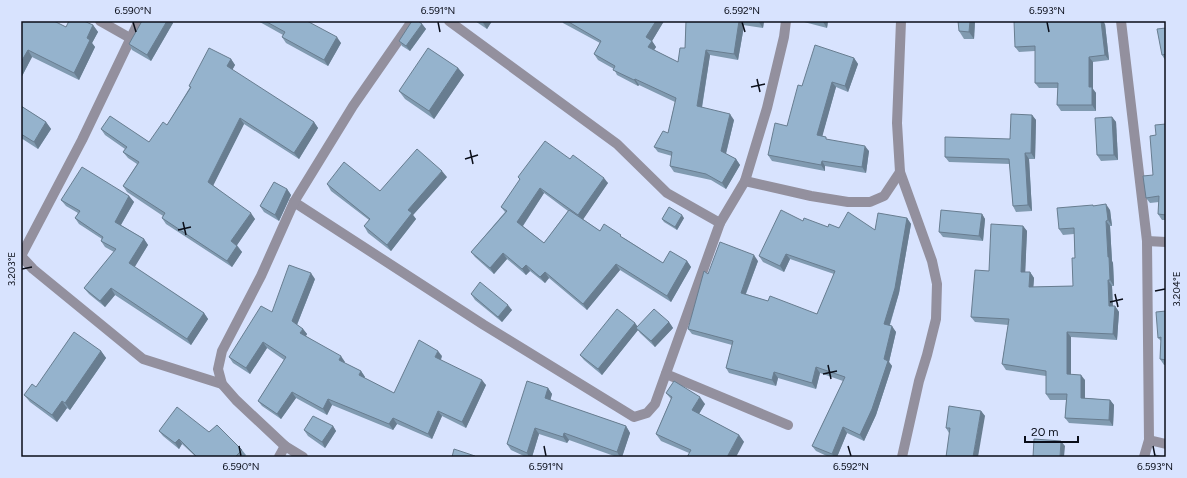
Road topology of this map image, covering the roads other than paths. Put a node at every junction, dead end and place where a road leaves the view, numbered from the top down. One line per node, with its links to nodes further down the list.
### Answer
1 (100, 21): 8 (street)
2 (139, 21): 8 (street)
3 (412, 21): 11 (street)
4 (449, 21): 12 (street)
5 (786, 21): 10 (street)
6 (901, 21): 9 (street)
7 (1121, 21): 13 (street)
8 (130, 38): 15 (street)
9 (900, 172): 10 (street); 24 (street)
10 (744, 181): 12 (street)
11 (294, 202): 16 (street); 17 (street)
12 (720, 223): 16 (street)
13 (1147, 241): 14 (street); 19 (street)
14 (1166, 242)
15 (21, 256): 17 (street)
16 (666, 374): 18 (street)
17 (222, 384): 21 (street)
18 (788, 425)
19 (1149, 440): 20 (street); 25 (street)
20 (1166, 444)
21 (285, 446): 22 (street); 23 (street)
22 (279, 457)
23 (303, 457)
24 (902, 457)
25 (1144, 457)

